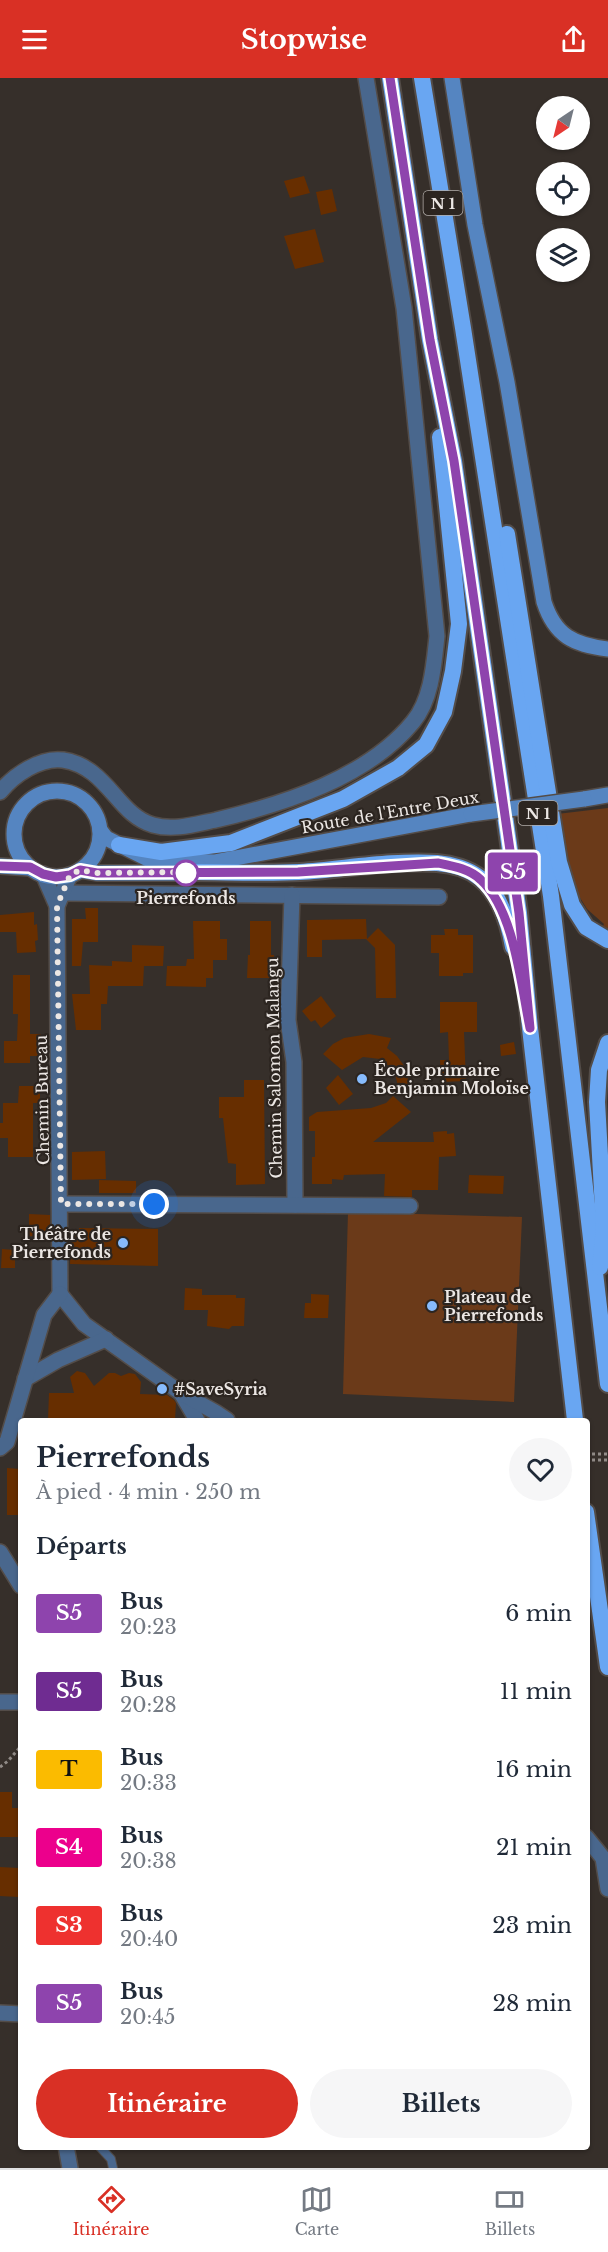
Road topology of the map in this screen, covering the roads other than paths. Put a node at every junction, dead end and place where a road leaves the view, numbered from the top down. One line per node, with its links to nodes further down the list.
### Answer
1 (366, 78): 8 (street)
2 (390, 78): 6 (highway, N 1)
3 (422, 78): 5 (highway, N 1)
4 (452, 78): 7 (main road)
5 (464, 328): 22 (highway); 29 (highway, N 1)
6 (430, 340): 13 (highway); 23 (highway, N 1)
7 (608, 649)
8 (0, 792)
9 (608, 795): 14 (main road, Route de l'Entre Deux, bridge)
10 (15, 823): 11 (main road); 12 (main road); 16 (main road)
11 (100, 830): 13 (main road, Route de l'Entre Deux); 17 (main road)
12 (0, 838)
13 (119, 845): 14 (main road, Route de l'Entre Deux)
14 (214, 862): 18 (main road, Route de l'Entre Deux)
15 (0, 866): 16 (main road)
16 (36, 871): 17 (main road); 21 (street, Chemin Bureau)
17 (75, 872): 18 (main road, Route de l'Entre Deux); 21 (street, Chemin Bureau)
18 (190, 872): 23 (highway)
19 (292, 895): 20 (street); 21 (street); 26 (street, Chemin Salomon Malangu)
20 (438, 897)
21 (59, 899): 25 (street, Chemin Bureau)
22 (608, 940)
23 (530, 1028): 36 (highway, N 1)
24 (608, 1043): 29 (highway)
25 (61, 1204): 26 (street); 28 (street, Chemin Bureau)
26 (295, 1205): 27 (street)
27 (410, 1206)
28 (60, 1294): 30 (street); 31 (street)
29 (597, 1300): 32 (highway, N 1)
30 (106, 1339): 31 (street); 33 (street)
31 (25, 1378): 37 (street)
32 (608, 1384)
33 (181, 1394): 34 (street); 35 (street)
34 (196, 1418)
35 (224, 1418)
36 (575, 1418)
37 (0, 1448)
38 (590, 1540): 41 (highway)
39 (0, 1552): 40 (street)
40 (18, 1581)
41 (608, 1667)
42 (0, 1702): 43 (street)
43 (18, 1702)
44 (590, 1842): 45 (street)
45 (608, 1889)
46 (0, 2013): 47 (street)
47 (18, 2014)
48 (67, 2150): 50 (street)
49 (103, 2150): 51 (lane)
50 (70, 2168)
51 (113, 2168)

